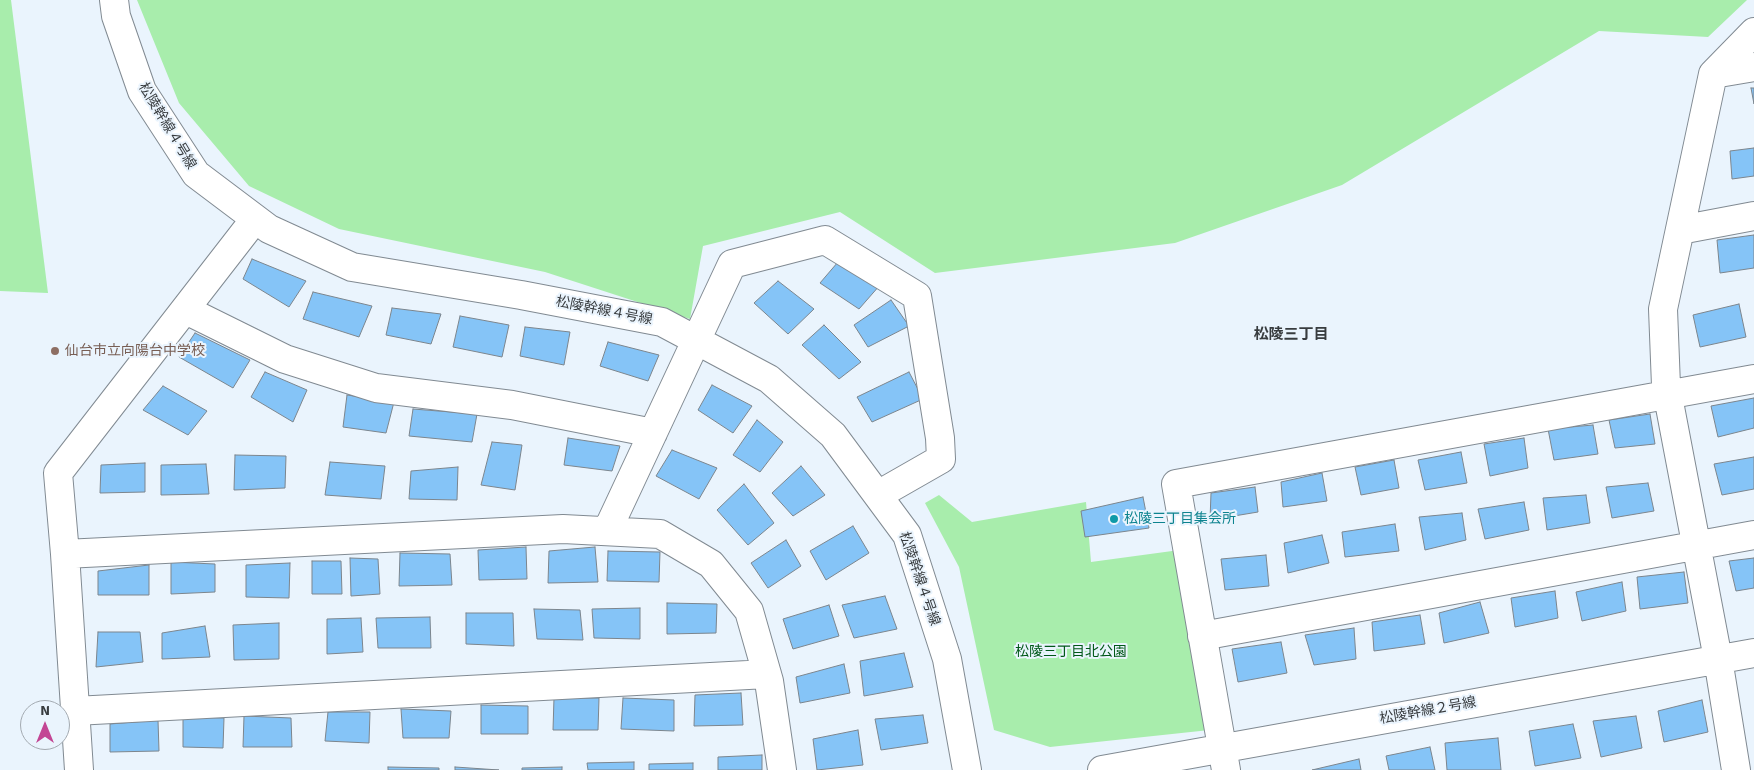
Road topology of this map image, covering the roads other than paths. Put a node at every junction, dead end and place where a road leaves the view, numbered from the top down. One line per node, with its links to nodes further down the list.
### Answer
1 (114, 0): 6 (street, 松陵幹線４号線)
2 (1754, 32): 4 (street)
3 (1754, 67): 4 (street)
4 (1713, 74): 7 (street)
5 (1754, 216): 7 (street)
6 (256, 219): 8 (street); 9 (street, 松陵幹線４号線)
7 (1680, 230): 11 (street)
8 (186, 310): 12 (street); 17 (street)
9 (696, 340): 12 (street); 13 (street, 松陵幹線４号線); 13 (street)
10 (1754, 379): 11 (street)
11 (1668, 395): 16 (street); 18 (street)
12 (653, 433): 14 (street)
13 (878, 495): 27 (street, 松陵幹線４号線)
14 (607, 531): 17 (street); 21 (street)
15 (1754, 535): 16 (street)
16 (1696, 545): 18 (street); 20 (street)
17 (65, 554): 22 (street)
18 (1202, 636): 23 (street)
19 (1754, 652): 20 (street, 松陵幹線２号線)
20 (1718, 659): 23 (street, 松陵幹線２号線); 29 (street)
21 (767, 674): 22 (street); 26 (street)
22 (75, 711): 25 (street)
23 (1224, 759): 28 (street, 松陵幹線２号線)
24 (1754, 769): 30 (street)
25 (79, 770)
26 (782, 770)
27 (967, 770)
28 (1102, 770)
29 (1736, 770)
30 (1747, 770)

